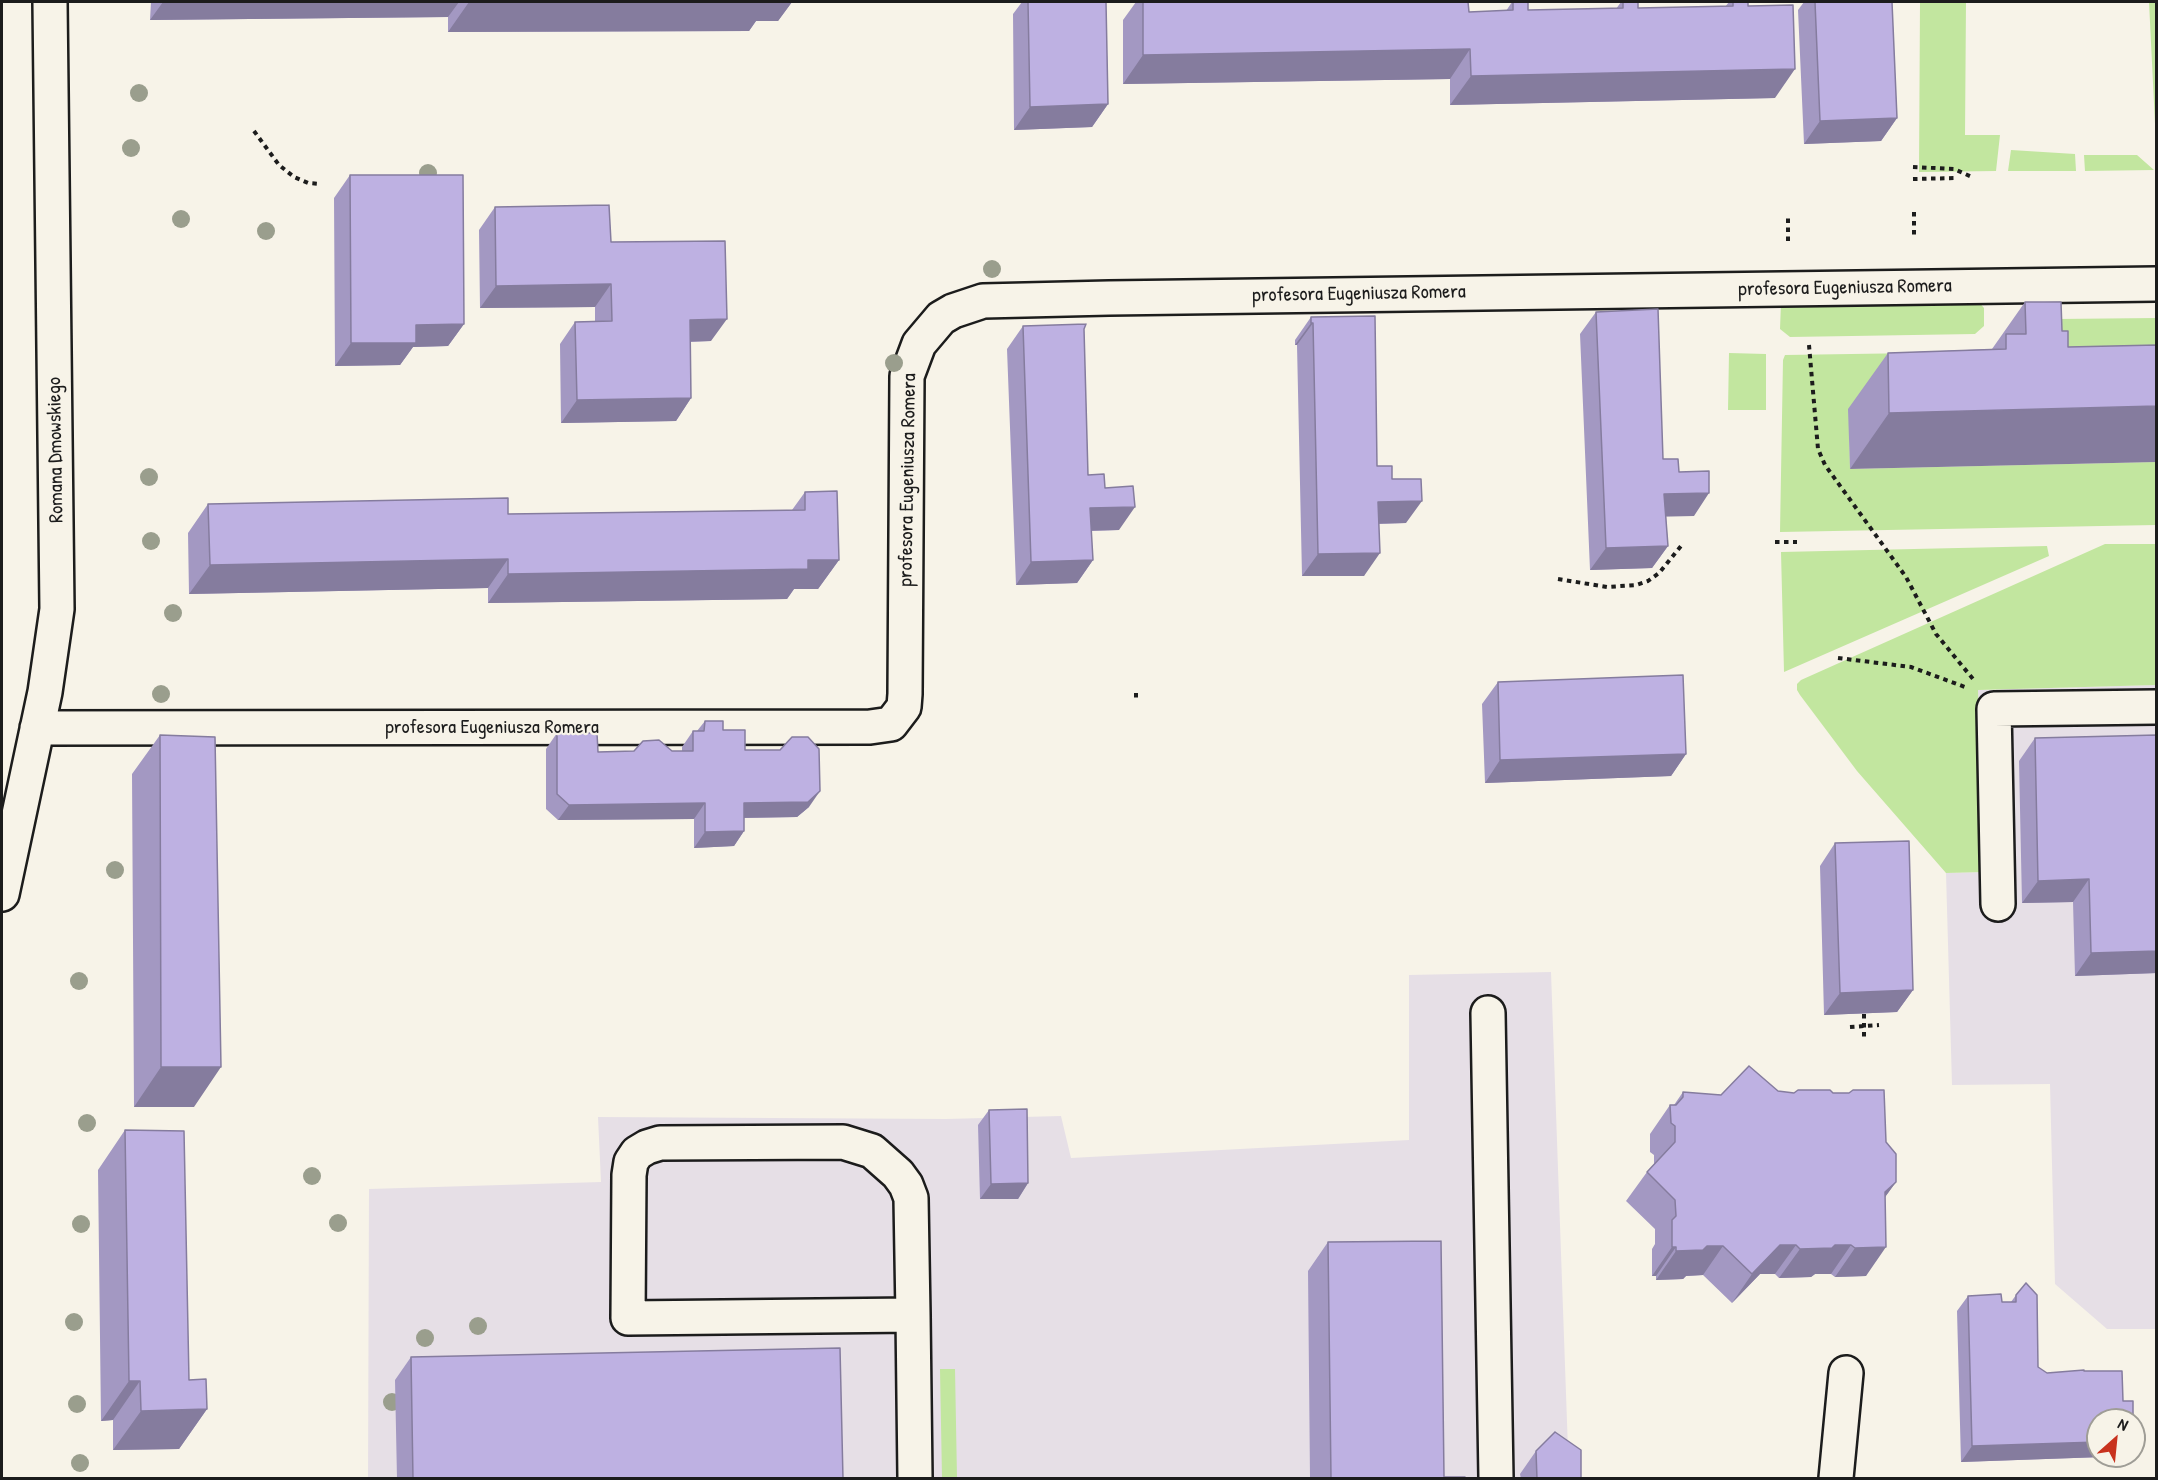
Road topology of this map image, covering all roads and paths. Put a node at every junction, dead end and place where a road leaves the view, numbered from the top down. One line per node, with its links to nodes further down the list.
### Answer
1 (50, 2): 24 (street, Romana Dmowskiego)
2 (254, 131): 7 (path)
3 (1913, 167): 4 (path)
4 (1972, 177)
5 (1957, 178): 6 (path)
6 (1913, 179)
7 (320, 184)
8 (1914, 212): 10 (path)
9 (1788, 216): 11 (path)
10 (1914, 238)
11 (1788, 241)
12 (2157, 284): 24 (street, profesora Eugeniusza Romera)
13 (1809, 345): 19 (path)
14 (1775, 542): 15 (path)
15 (1797, 542)
16 (1681, 546): 17 (path)
17 (1558, 579)
18 (1838, 658): 20 (path)
19 (1978, 685)
20 (1974, 690)
21 (1136, 693): 22 (path)
22 (1136, 700)
23 (2157, 707): 26 (street)
24 (37, 728): 25 (street, Romana Dmowskiego)
25 (2, 894)
26 (1998, 904)
27 (1488, 1013): 36 (street)
28 (1864, 1014): 31 (path)
29 (1879, 1025): 31 (path)
30 (1850, 1027): 31 (path)
31 (1864, 1027): 32 (path)
32 (1864, 1039)
33 (914, 1315): 33 (street); 35 (street)
34 (1846, 1373): 37 (street)
35 (915, 1479)
36 (1496, 1479)
37 (1836, 1479)

